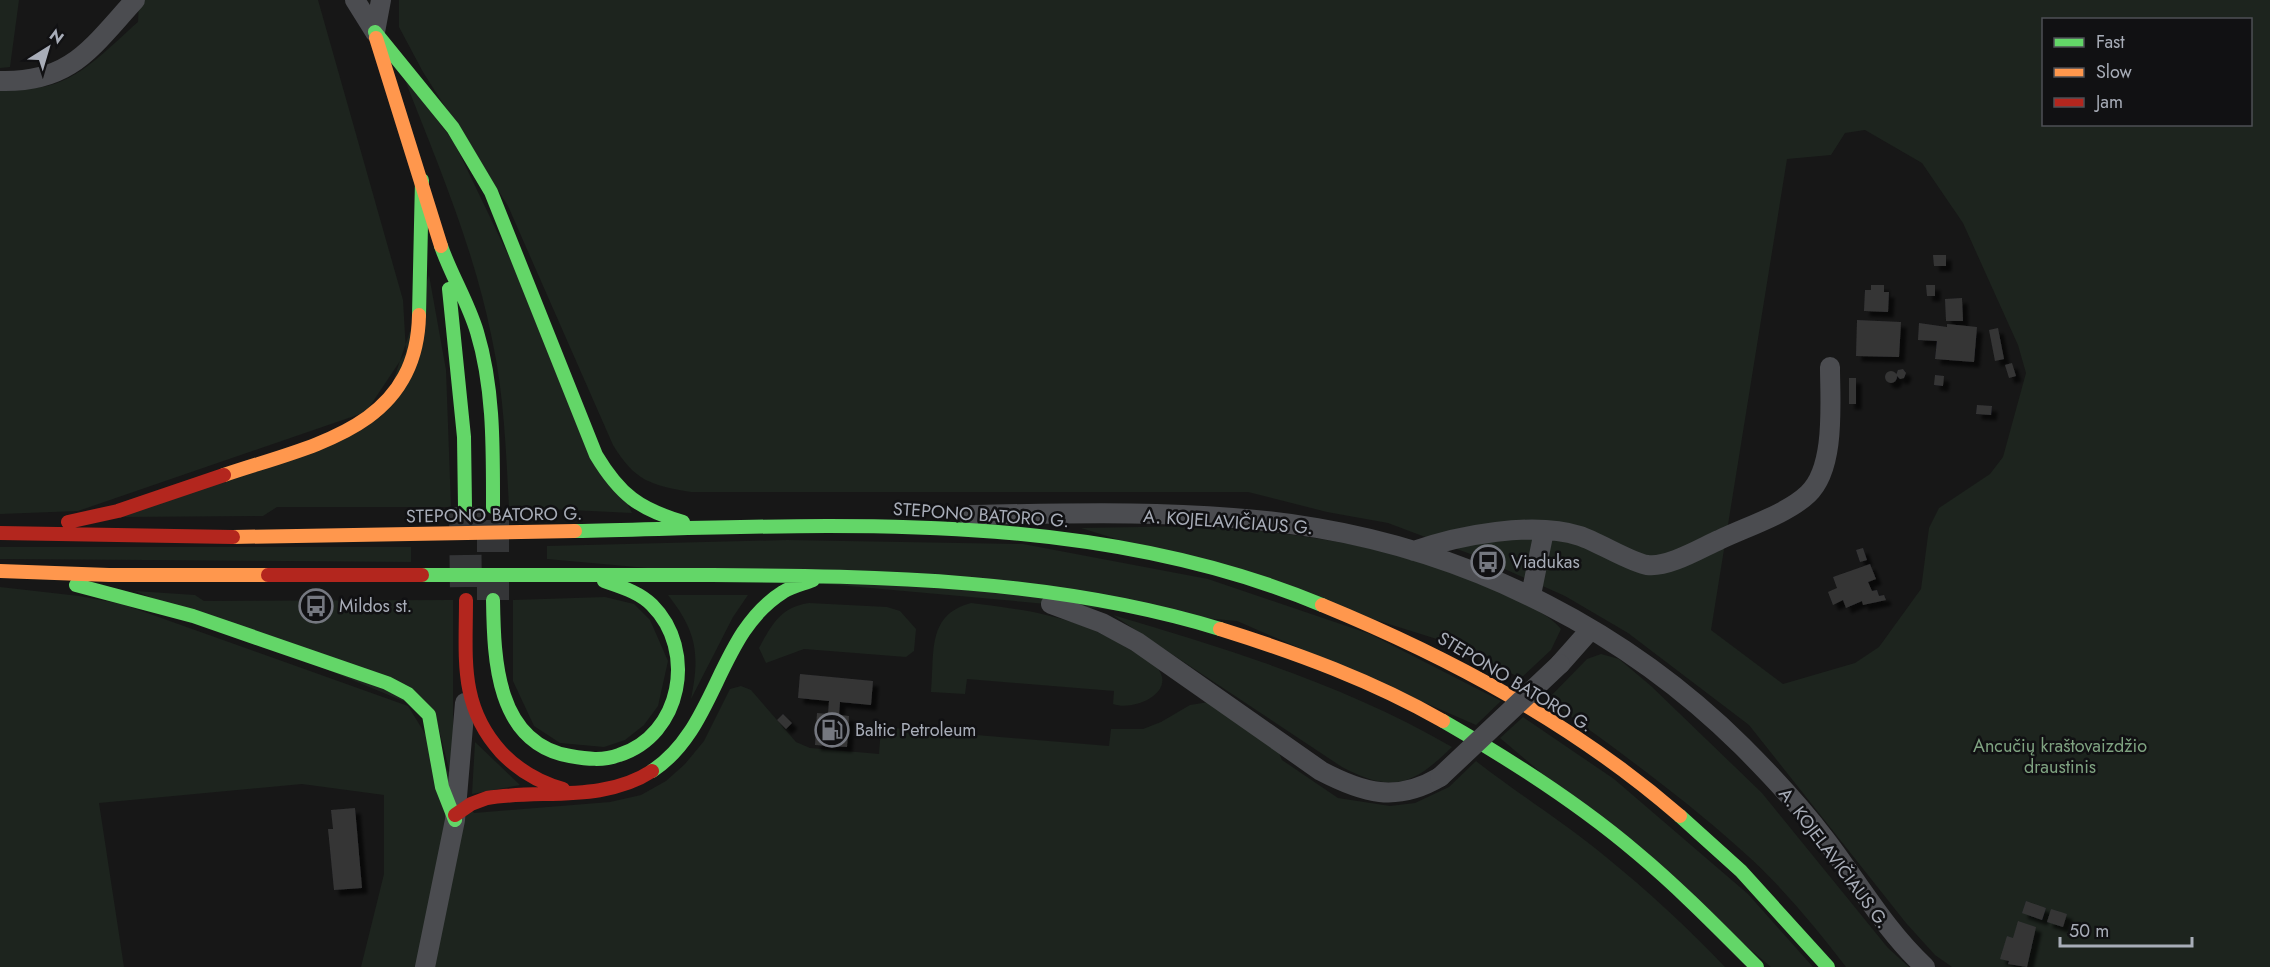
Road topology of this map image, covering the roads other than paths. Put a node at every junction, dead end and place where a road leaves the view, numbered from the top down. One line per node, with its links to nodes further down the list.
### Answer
1 (135, 0): 5 (street)
2 (355, 0): 4 (street)
3 (381, 0): 4 (street)
4 (375, 32): 6 (main road); 12 (main road)
5 (0, 81)
6 (422, 180): 7 (main road); 14 (main road)
7 (446, 261): 9 (main road); 10 (main road)
8 (1830, 367): 13 (street)
9 (465, 507)
10 (493, 507)
11 (835, 526): 12 (main road, STEPONO BATORO G.); 15 (street, A. KOJELAVIČIAUS G.); 30 (main road, STEPONO BATORO G.)
12 (710, 530): 14 (main road, STEPONO BATORO G.)
13 (1544, 531): 15 (street); 21 (street)
14 (0, 532)
15 (1414, 551): 21 (street, A. KOJELAVIČIAUS G.)
16 (0, 570): 17 (main road)
17 (29, 572): 18 (main road); 27 (main road)
18 (574, 575): 19 (main road); 23 (main road)
19 (837, 575): 20 (main road); 26 (main road)
20 (1010, 588): 24 (street, bridge); 29 (main road)
21 (1531, 595): 24 (street, A. KOJELAVIČIAUS G.)
22 (466, 600): 25 (main road)
23 (493, 600)
24 (1591, 629): 31 (street, A. KOJELAVIČIAUS G.)
25 (466, 682): 26 (main road); 27 (street)
26 (577, 792): 27 (main road)
27 (455, 817): 28 (street)
28 (425, 967)
29 (1757, 967)
30 (1828, 967)
31 (1925, 967)

